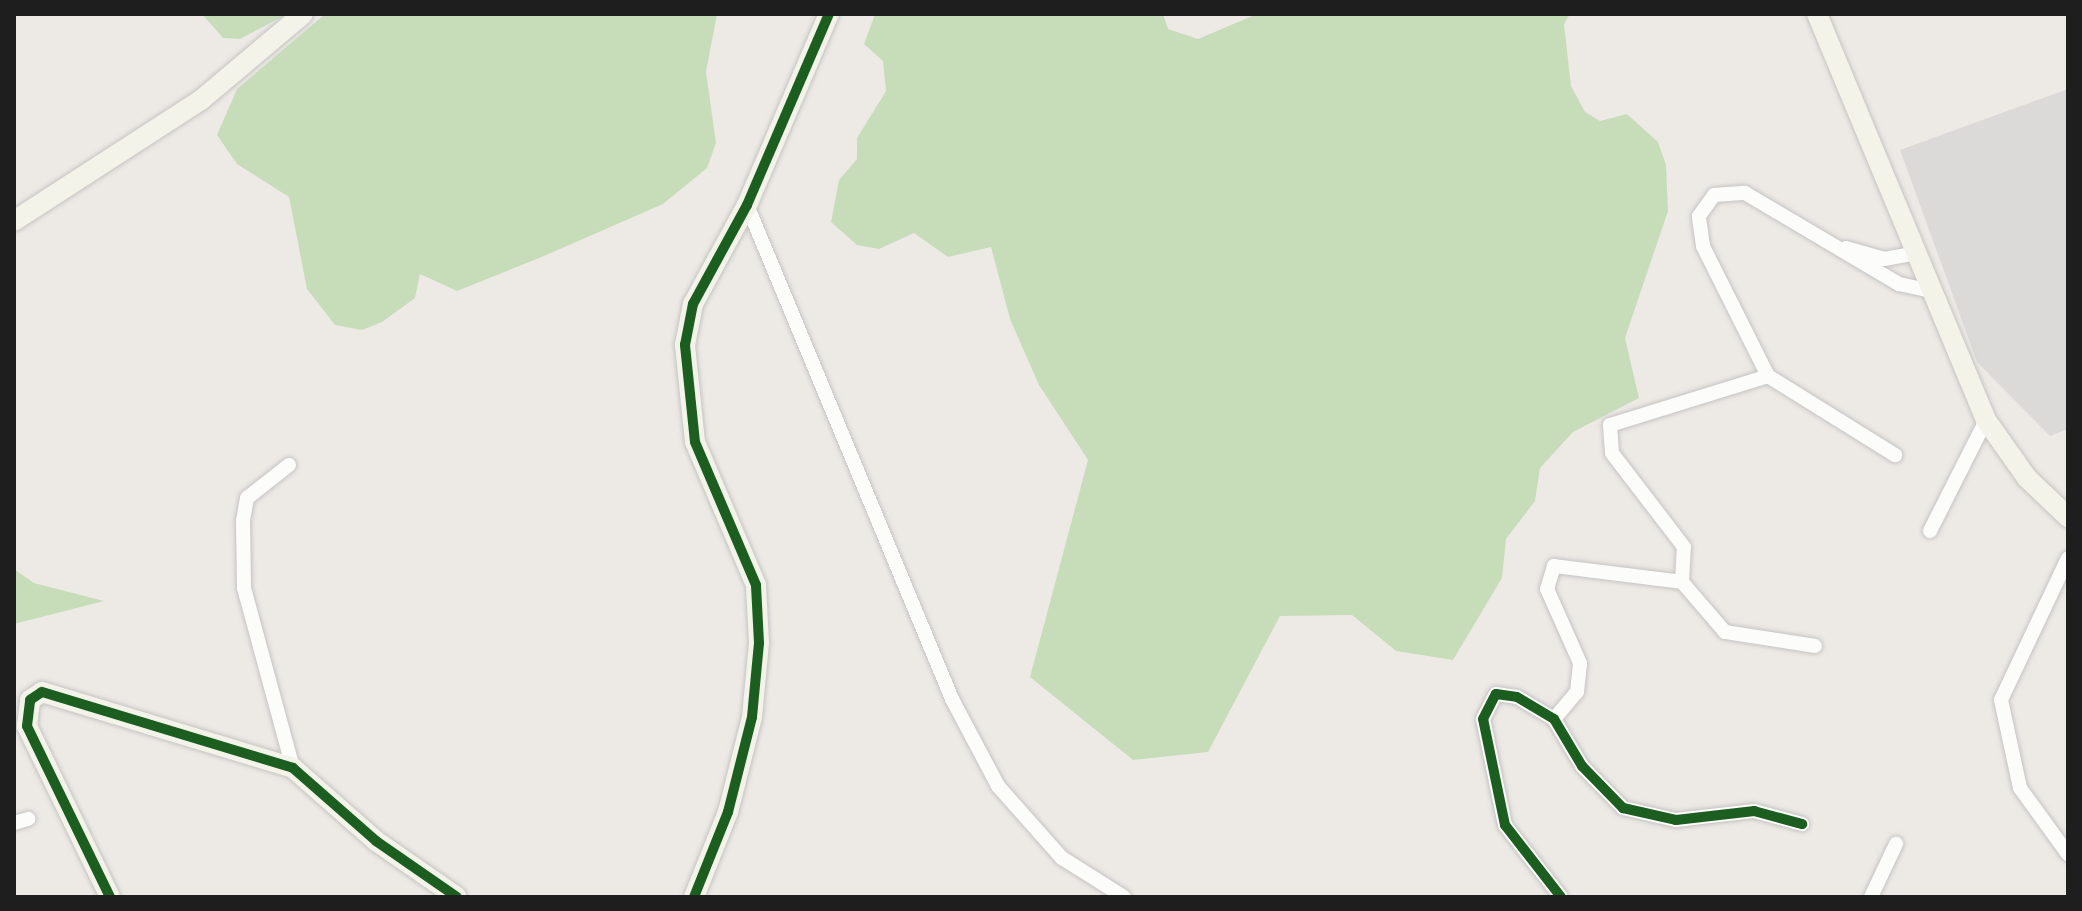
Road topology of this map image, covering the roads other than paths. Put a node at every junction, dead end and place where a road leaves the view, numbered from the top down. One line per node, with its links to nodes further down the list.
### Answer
1 (303, 14): 5 (street)
2 (829, 14): 4 (street)
3 (1817, 14): 7 (street)
4 (747, 205): 25 (street); 26 (street)
5 (14, 221)
6 (1846, 248): 7 (street); 8 (street); 9 (street)
7 (1918, 253): 8 (street)
8 (1932, 291): 10 (street)
9 (1768, 376): 11 (street); 16 (street)
10 (1986, 420): 13 (street); 14 (street)
11 (1895, 455)
12 (289, 465): 19 (street)
13 (2068, 517)
14 (1930, 531)
15 (2068, 558): 22 (street)
16 (1682, 582): 17 (street); 18 (street)
17 (1815, 646)
18 (1554, 719): 20 (street); 27 (street)
19 (293, 768): 23 (street); 24 (street)
20 (1802, 824)
21 (1896, 844): 28 (street)
22 (2068, 854)
23 (110, 897)
24 (457, 897)
25 (694, 897)
26 (1124, 897)
27 (1561, 897)
28 (1871, 897)

